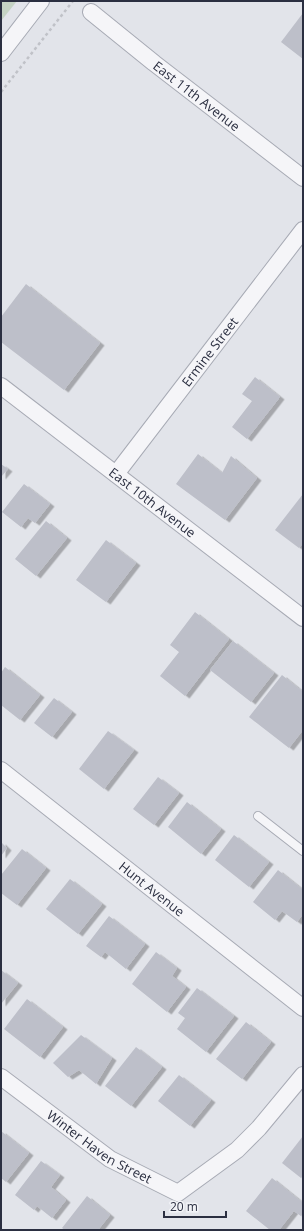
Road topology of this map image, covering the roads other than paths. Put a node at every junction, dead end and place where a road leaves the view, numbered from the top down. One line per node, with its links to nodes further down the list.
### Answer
1 (42, 1): 3 (street)
2 (91, 12): 4 (street, East 11th Avenue)
3 (1, 53)
4 (303, 178)
5 (303, 230): 7 (street, Ermine Street)
6 (1, 386): 7 (street, East 10th Avenue)
7 (116, 474): 8 (street, East 10th Avenue)
8 (303, 618)
9 (1, 770): 12 (street, Hunt Avenue)
10 (258, 816): 11 (lane)
11 (303, 850)
12 (303, 1008)
13 (303, 1075): 14 (street, Winter Haven Street)
14 (1, 1077)

